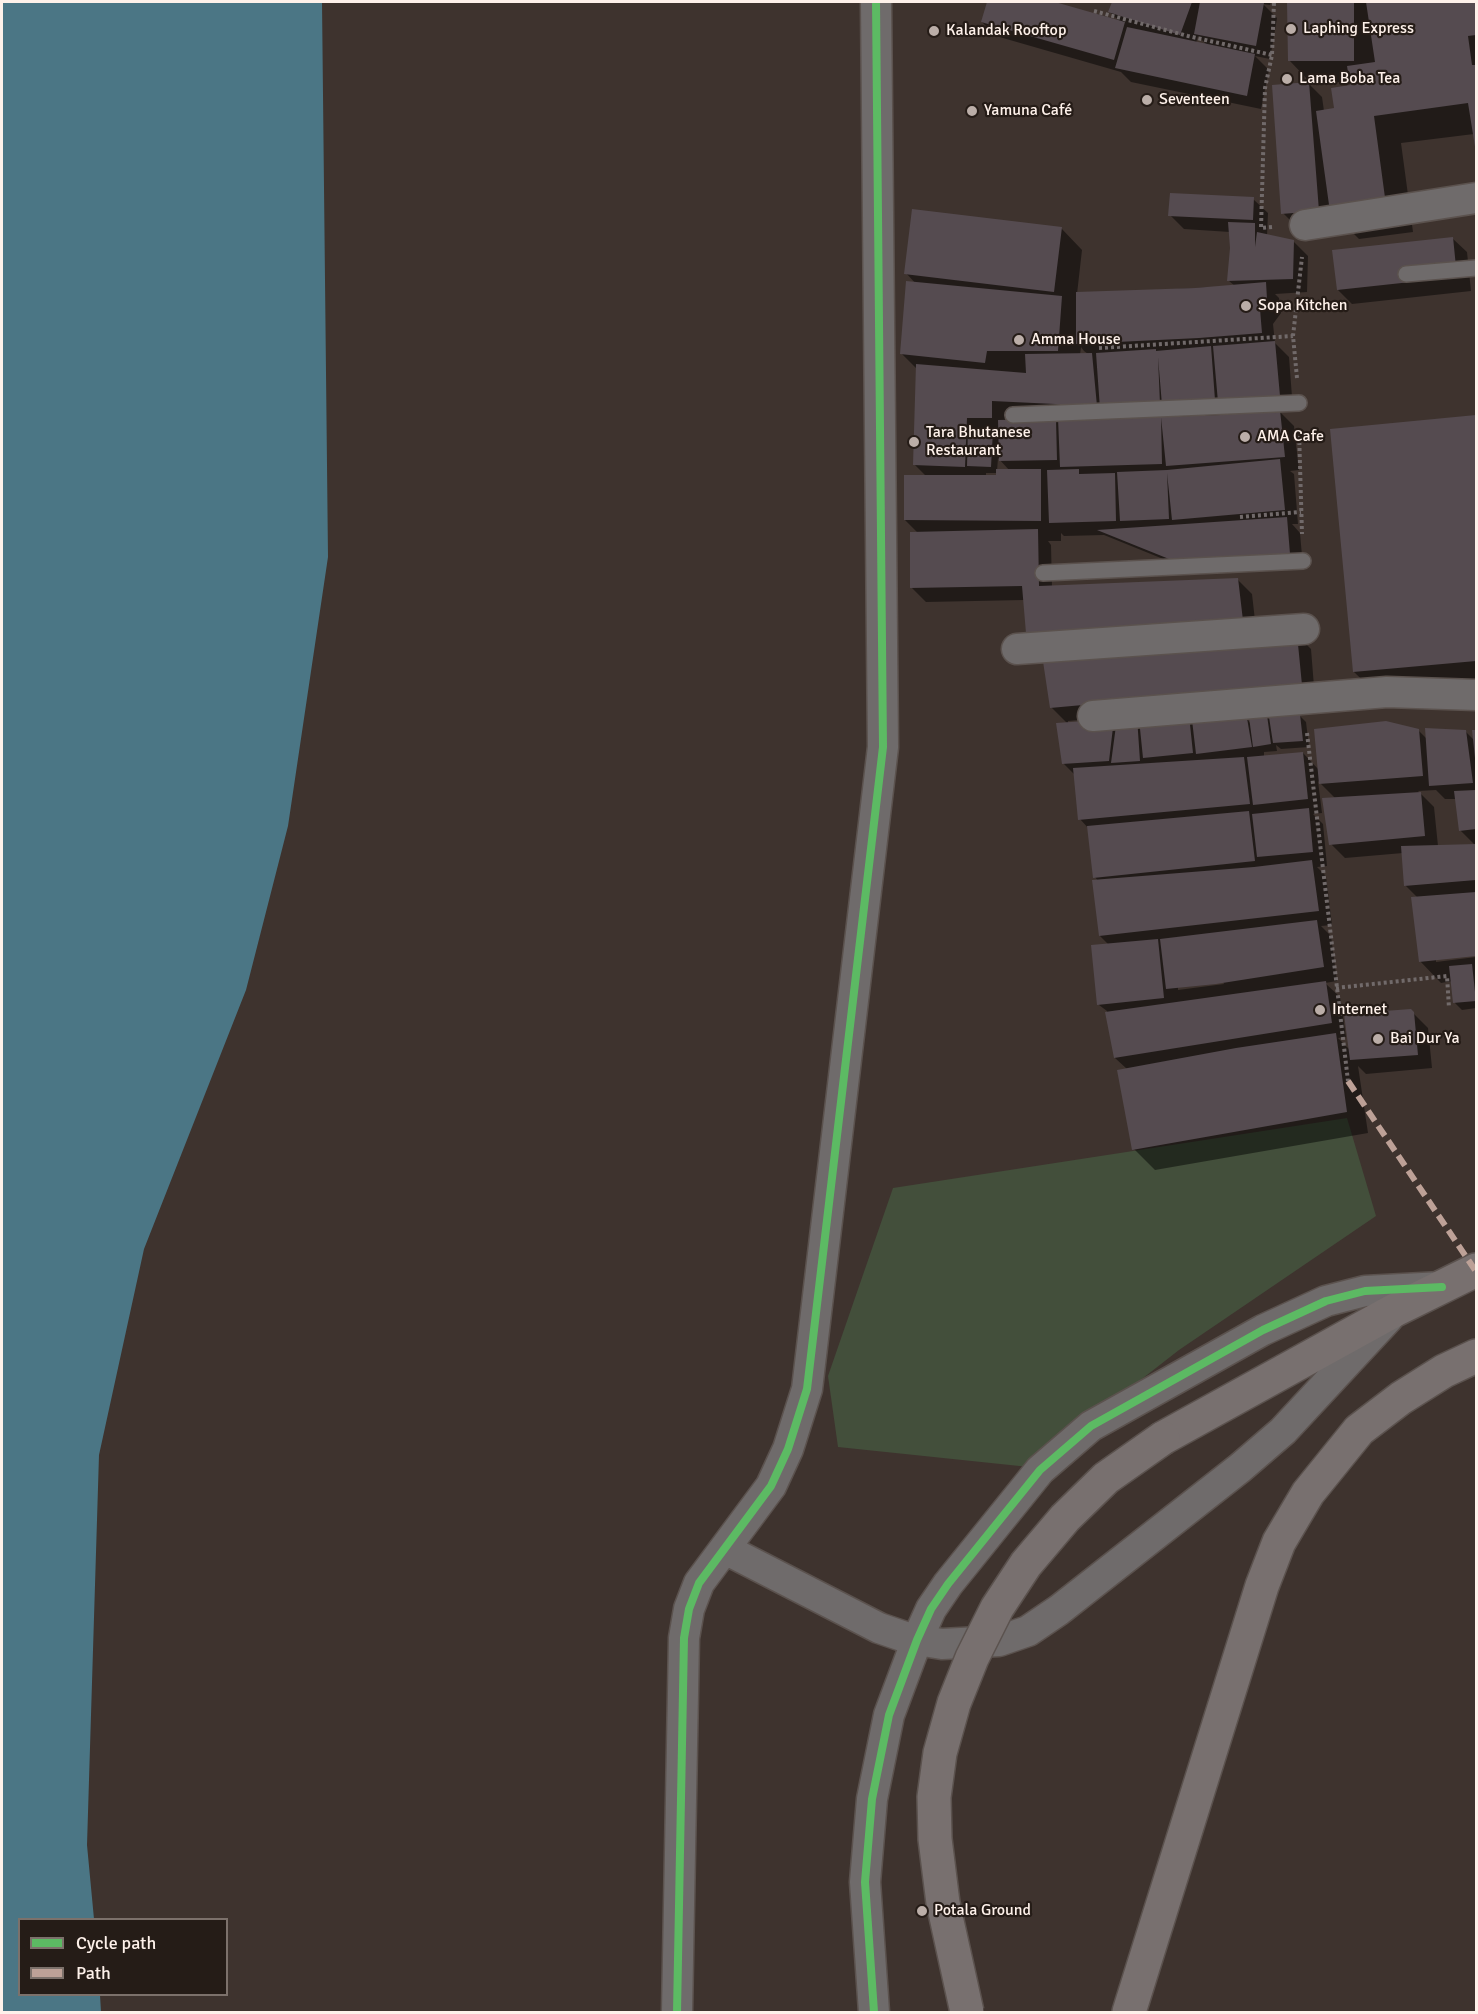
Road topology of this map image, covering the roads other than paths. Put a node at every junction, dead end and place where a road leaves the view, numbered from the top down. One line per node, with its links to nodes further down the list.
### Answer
1 (876, 2): 18 (street)
2 (1476, 198): 3 (street)
3 (1305, 225)
4 (1476, 268): 5 (lane)
5 (1406, 274)
6 (1299, 403): 7 (lane)
7 (1013, 415)
8 (1303, 561): 9 (lane)
9 (1043, 573)
10 (1304, 629): 11 (street)
11 (1017, 649)
12 (1476, 695): 13 (street)
13 (1093, 716)
14 (1476, 1270): 15 (highway)
15 (1442, 1287): 16 (highway); 19 (street)
16 (1395, 1310): 19 (street); 22 (highway, bridge)
17 (1476, 1356): 23 (highway)
18 (725, 1549): 19 (street); 20 (street)
19 (917, 1640): 21 (street)
20 (677, 2013)
21 (874, 2013)
22 (967, 2013)
23 (1129, 2013)

